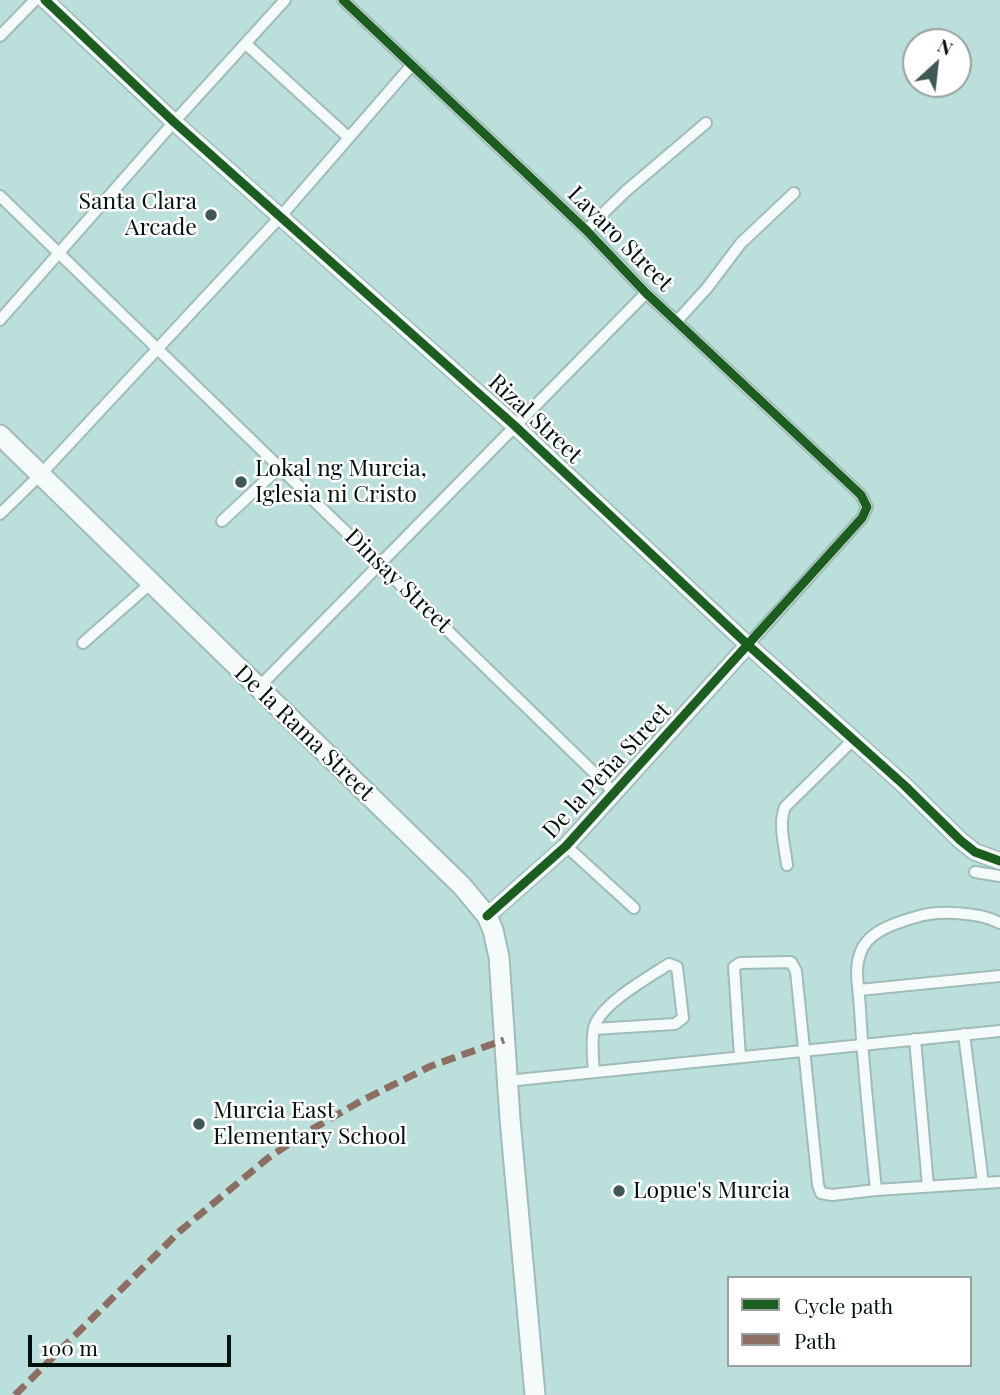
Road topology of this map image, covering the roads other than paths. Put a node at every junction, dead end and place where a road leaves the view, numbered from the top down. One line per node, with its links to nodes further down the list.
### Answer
1 (35, 0): 5 (street)
2 (46, 0): 8 (street, Rizal Street)
3 (285, 0): 6 (street)
4 (343, 0): 7 (street, Lavaro Street)
5 (0, 36)
6 (246, 44): 8 (street); 10 (street)
7 (411, 66): 10 (street); 14 (street, Lavaro Street)
8 (174, 121): 13 (street, Rizal Street); 15 (street)
9 (706, 123): 14 (street)
10 (348, 137): 13 (street)
11 (794, 193): 18 (street)
12 (0, 196): 15 (street, Dinsay Street)
13 (281, 216): 19 (street); 20 (street, Rizal Street)
14 (586, 230): 16 (street, Lavaro Street)
15 (58, 253): 17 (street); 19 (street, Dinsay Street)
16 (646, 293): 18 (street, Lavaro Street); 20 (street)
17 (0, 320)
18 (677, 321): 29 (street, Lavaro Street)
19 (157, 350): 22 (street, Dinsay Street); 23 (street)
20 (515, 426): 26 (street); 29 (street, Rizal Street)
21 (0, 435): 23 (highway, De la Rama Street)
22 (280, 467): 25 (street); 26 (street, Dinsay Street)
23 (41, 474): 24 (street); 27 (highway, De la Rama Street)
24 (0, 514)
25 (222, 522)
26 (380, 563): 30 (street); 32 (street, Dinsay Street)
27 (151, 583): 28 (street); 30 (highway, De la Rama Street)
28 (83, 643)
29 (748, 645): 31 (street, Rizal Street); 32 (street, De la Peña Street)
30 (258, 688): 39 (highway, De la Rama Street)
31 (852, 741): 34 (street, Rizal Street); 35 (street)
32 (614, 793): 33 (street, De la Peña Street)
33 (566, 846): 38 (street); 39 (street, De la Peña Street)
34 (1000, 861)
35 (787, 865)
36 (975, 872): 37 (street)
37 (1000, 876)
38 (634, 908)
39 (487, 916): 51 (highway, De la Rama Street)
40 (1000, 923): 42 (street)
41 (1000, 976): 42 (street)
42 (859, 990): 47 (street)
43 (594, 1029): 43 (street); 50 (street)
44 (1000, 1031): 45 (street)
45 (964, 1034): 46 (street); 53 (street)
46 (915, 1039): 47 (street); 54 (street)
47 (862, 1045): 48 (street); 55 (street)
48 (804, 1051): 49 (street); 49 (street); 55 (street)
49 (740, 1057): 50 (street)
50 (594, 1072): 51 (street)
51 (507, 1081): 56 (highway, De la Rama Street)
52 (1000, 1182): 53 (street)
53 (983, 1183): 54 (street)
54 (928, 1186): 55 (street)
55 (876, 1190)
56 (535, 1395)

